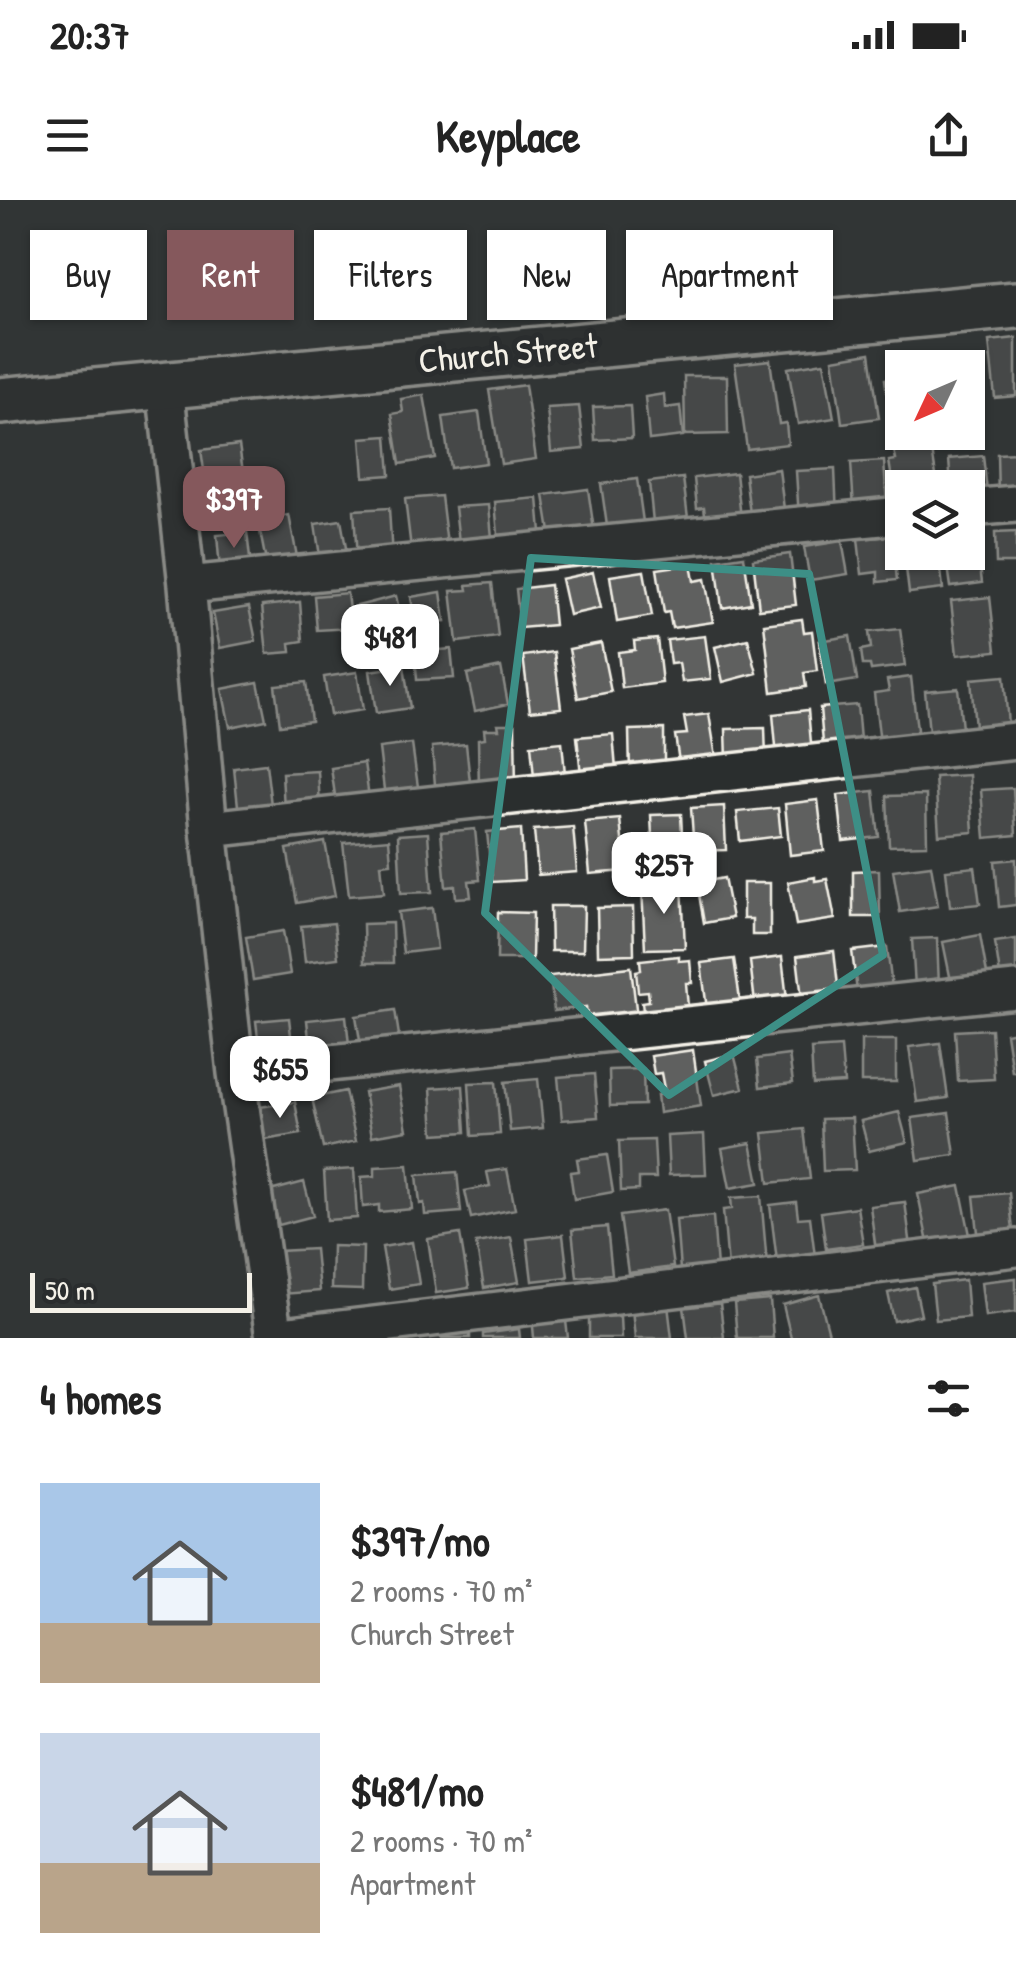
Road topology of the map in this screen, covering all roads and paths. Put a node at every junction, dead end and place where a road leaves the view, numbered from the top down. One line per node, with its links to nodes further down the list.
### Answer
1 (1016, 305): 2 (street, Church Street)
2 (166, 386): 3 (street, Church Street); 7 (street)
3 (0, 401)
4 (1016, 504): 5 (street)
5 (985, 507)
6 (885, 517): 7 (street)
7 (187, 585): 9 (street)
8 (1016, 742): 9 (street)
9 (209, 830): 11 (street)
10 (1016, 990): 11 (street)
11 (236, 1073): 13 (street)
12 (1016, 1248): 13 (street)
13 (274, 1338)

